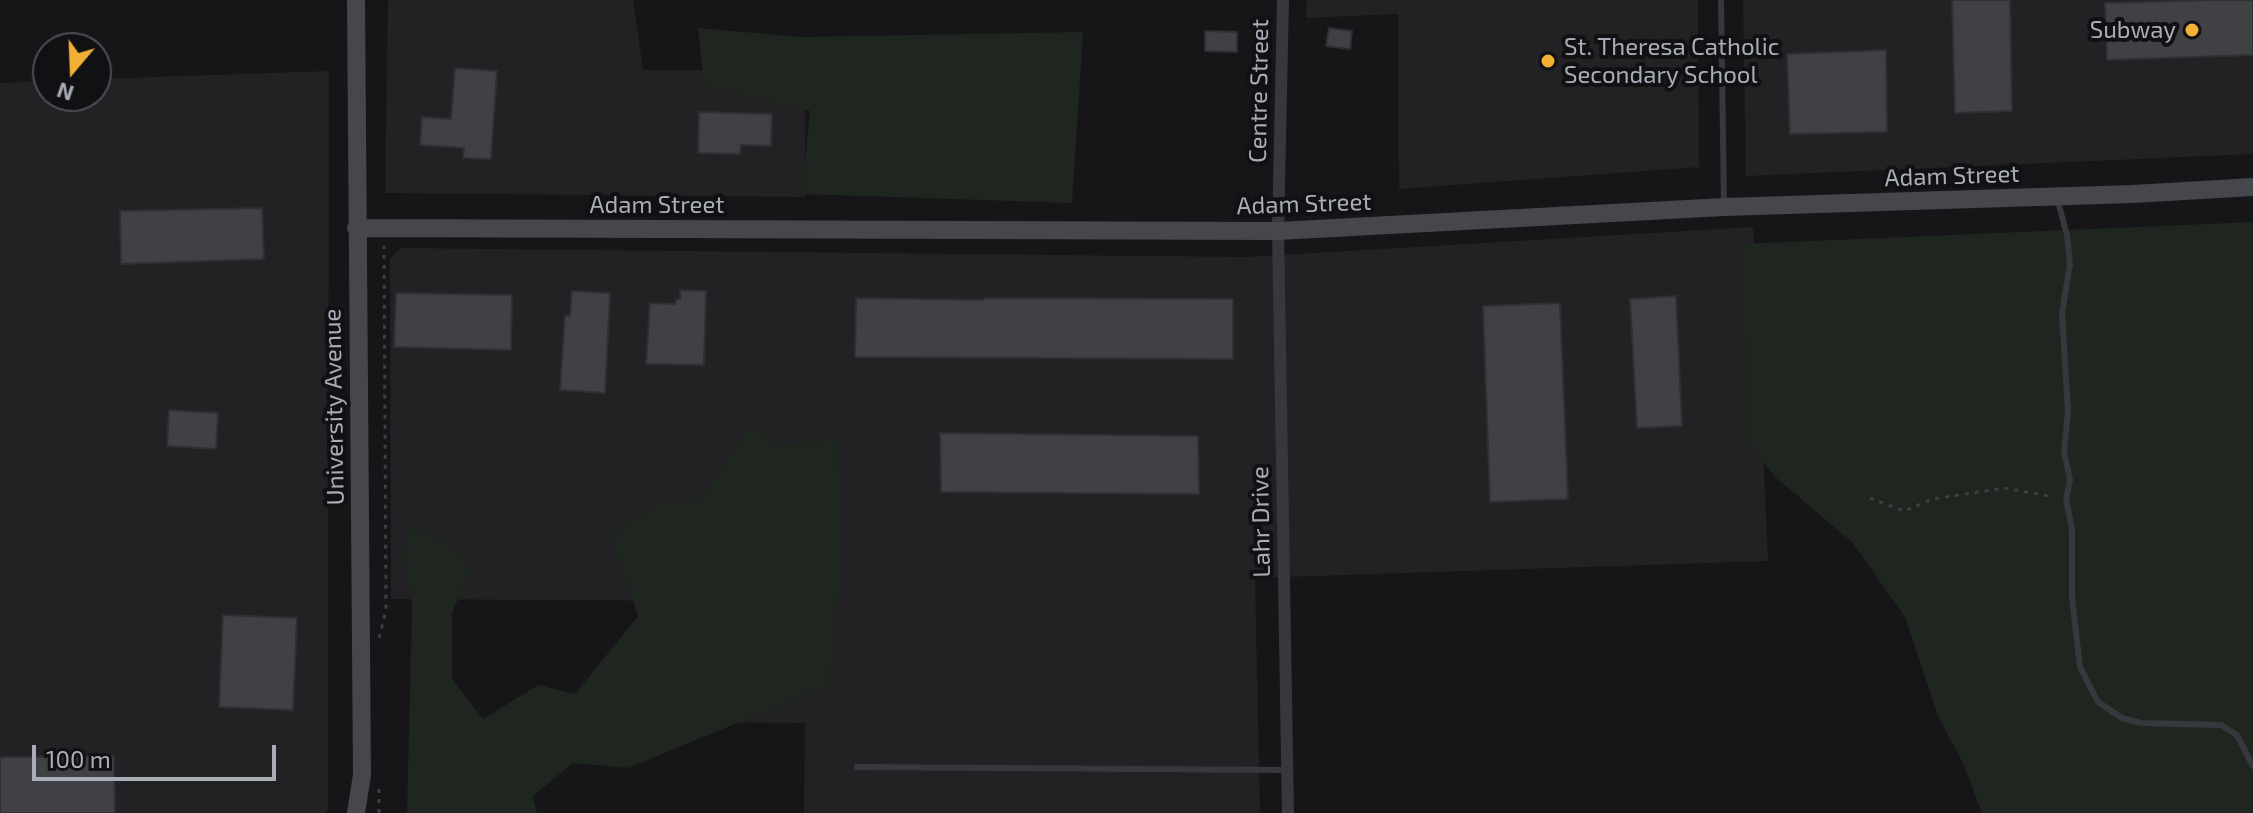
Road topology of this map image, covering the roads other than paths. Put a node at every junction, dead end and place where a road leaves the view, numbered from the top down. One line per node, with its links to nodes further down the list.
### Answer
1 (356, 0): 7 (street, University Avenue)
2 (1283, 0): 8 (street, Centre Street)
3 (1721, 0): 6 (lane)
4 (2253, 187): 5 (street, Adam Street)
5 (2056, 197): 6 (street, Adam Street); 9 (lane)
6 (1724, 207): 8 (street, Adam Street)
7 (356, 228): 8 (street, Adam Street); 12 (street, University Avenue)
8 (1278, 231): 11 (street, Lahr Drive)
9 (2253, 766)
10 (857, 767): 11 (lane)
11 (1287, 770): 13 (street, Lahr Drive)
12 (356, 813)
13 (1288, 813)

